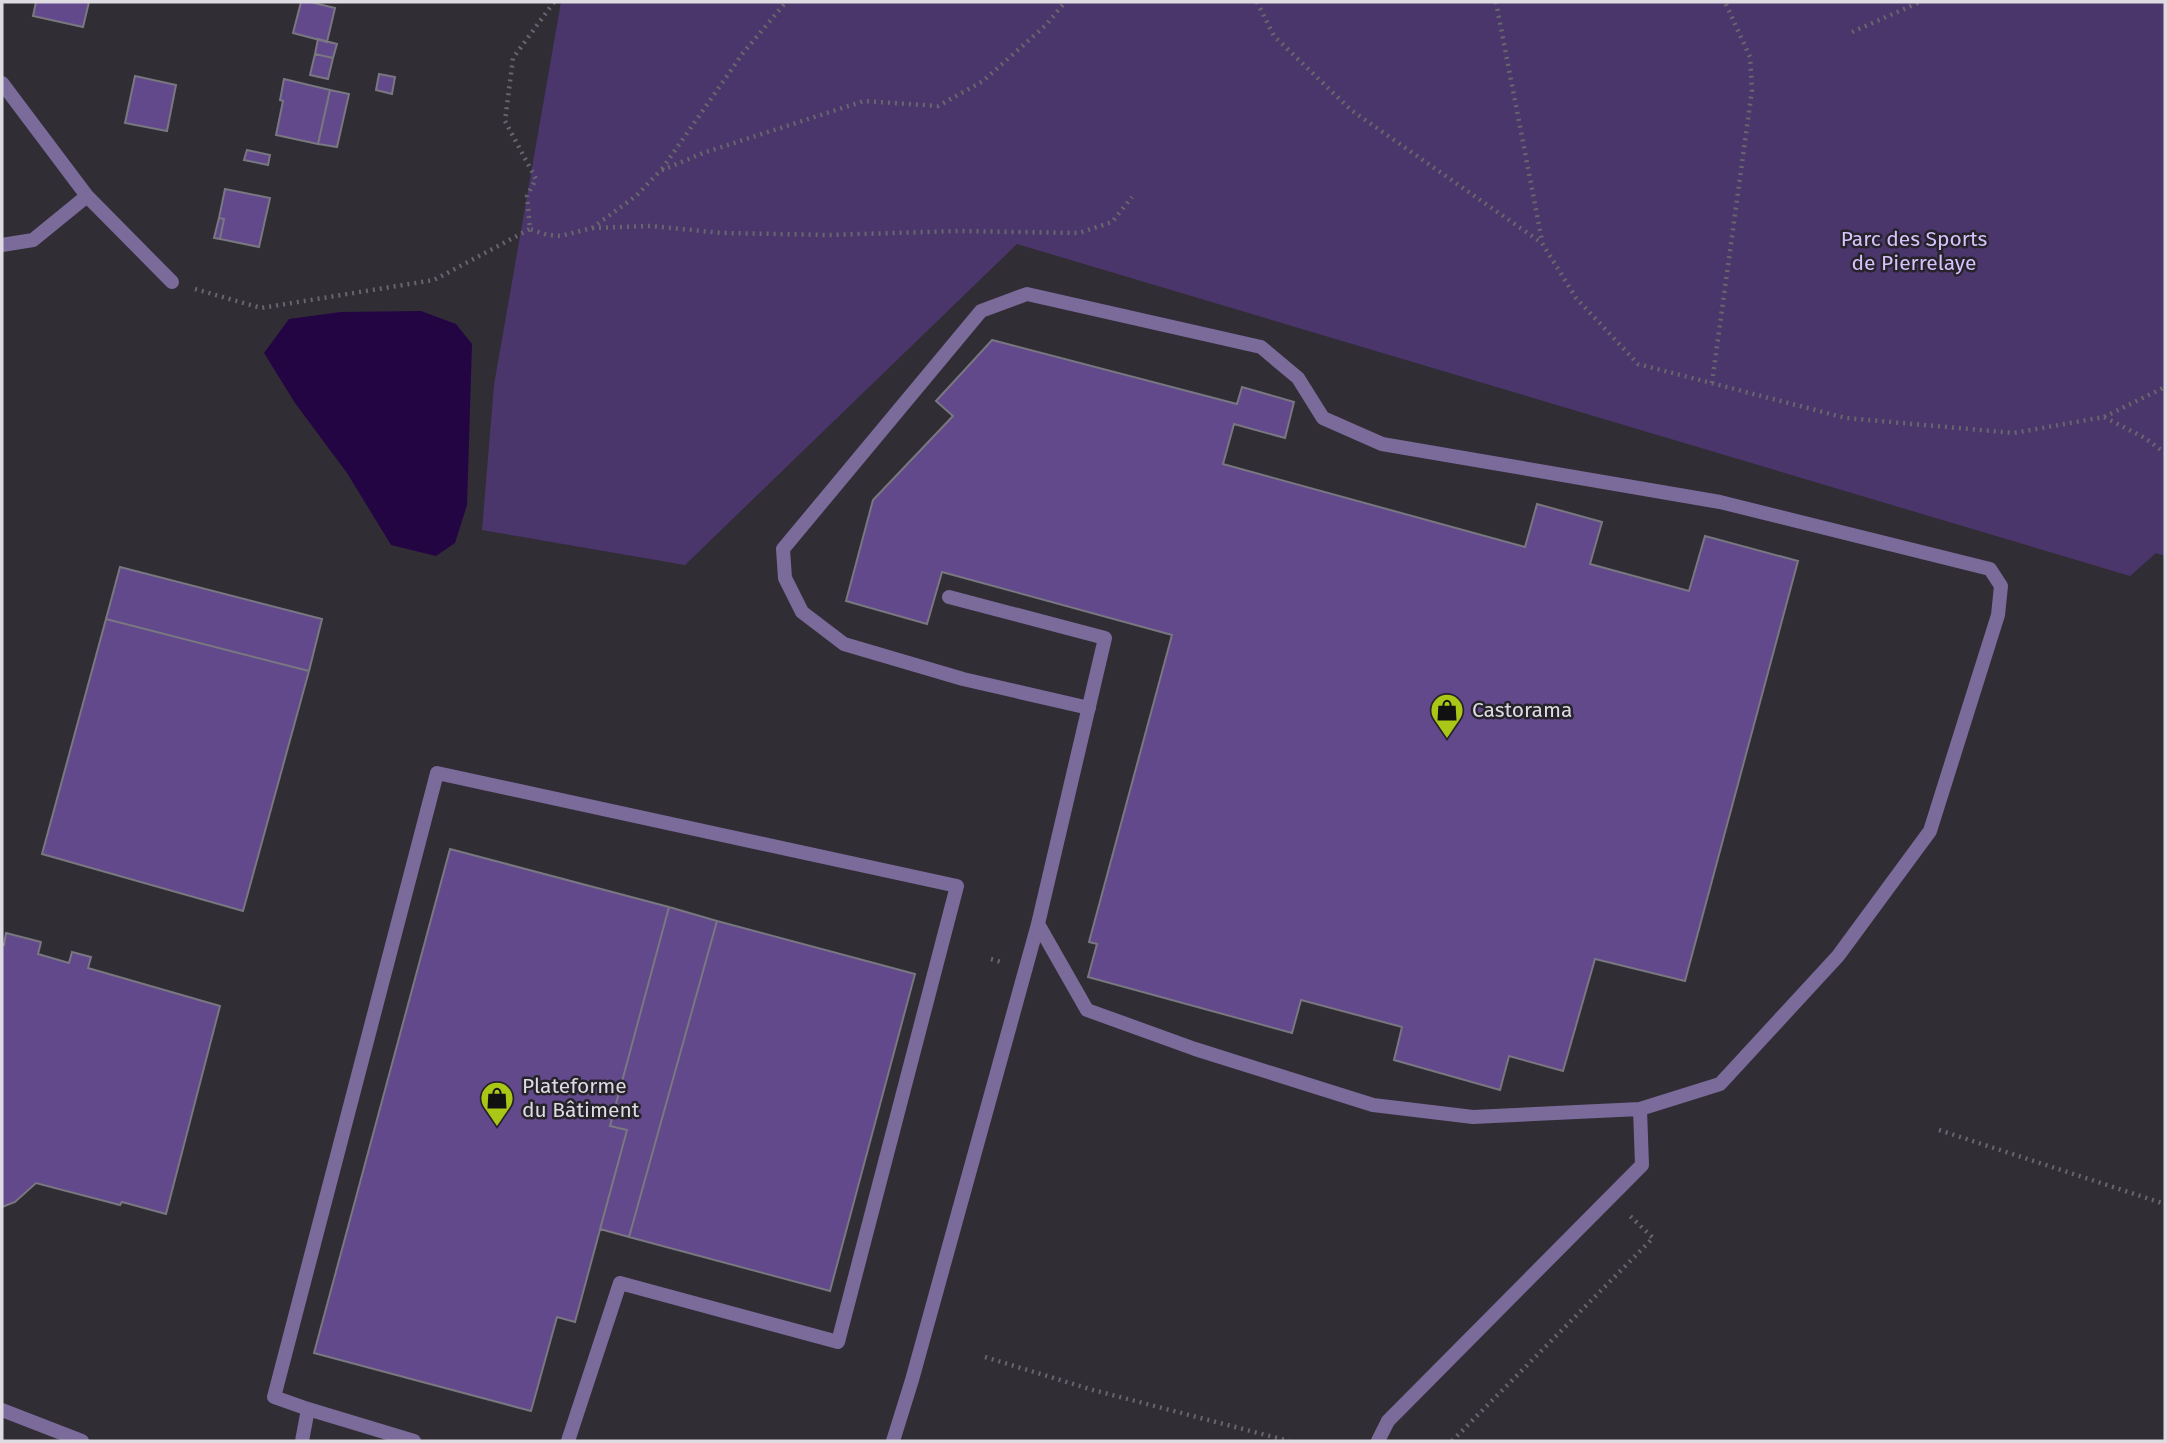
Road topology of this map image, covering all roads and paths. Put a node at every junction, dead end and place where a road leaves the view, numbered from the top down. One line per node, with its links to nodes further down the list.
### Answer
1 (554, 2): 14 (path)
2 (786, 2): 10 (path)
3 (1066, 2): 10 (path)
4 (1257, 2): 15 (path)
5 (1496, 2): 15 (path)
6 (1725, 2): 18 (path)
7 (1920, 2): 8 (path)
8 (1852, 32)
9 (2, 83): 11 (street)
10 (660, 172): 13 (path)
11 (87, 196): 16 (street); 17 (street)
12 (1132, 197): 13 (path)
13 (592, 228): 14 (path)
14 (530, 229): 17 (path)
15 (1542, 243): 18 (path)
16 (2, 245)
17 (172, 282)
18 (1712, 383): 20 (path)
19 (2165, 387): 20 (path)
20 (2104, 417): 21 (path)
21 (2165, 453)
22 (949, 597): 23 (street)
23 (1089, 708): 24 (street); 25 (street)
24 (1038, 924): 25 (street); 36 (street)
25 (1640, 1109): 27 (street)
26 (1939, 1130): 28 (path)
27 (1611, 1197): 38 (street); 39 (path)
28 (2165, 1204)
29 (985, 1357): 37 (path)
30 (308, 1409): 33 (street); 34 (street); 35 (street)
31 (2, 1410): 32 (street)
32 (82, 1441)
33 (302, 1441)
34 (414, 1441)
35 (568, 1441)
36 (894, 1441)
37 (1289, 1441)
38 (1378, 1441)
39 (1452, 1441)

